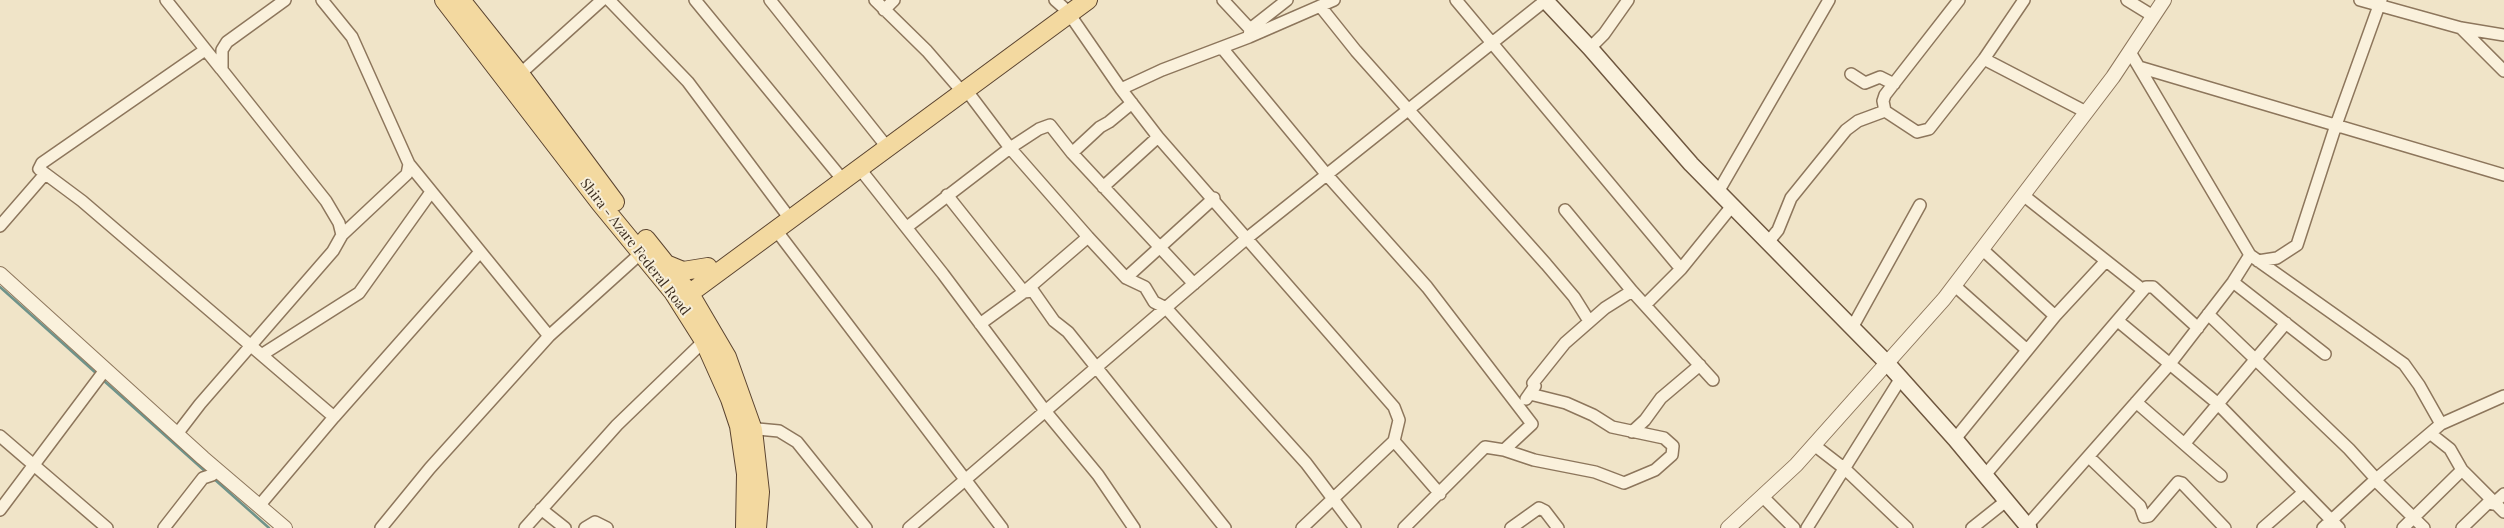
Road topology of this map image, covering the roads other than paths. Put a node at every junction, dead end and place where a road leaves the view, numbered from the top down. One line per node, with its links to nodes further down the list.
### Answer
1 (166, 0): 37 (street)
2 (285, 0): 41 (street)
3 (322, 0): 57 (street)
4 (444, 0): 30 (main road, Shira - Azare Federal Road)
5 (461, 0): 30 (main road, Shira - Azare Federal Road)
6 (602, 0): 43 (street)
7 (609, 0): 72 (street)
8 (695, 0): 60 (street)
9 (770, 0): 54 (street)
10 (875, 0): 28 (street)
11 (894, 0): 28 (street)
12 (1088, 0): 26 (main road)
13 (1222, 0): 32 (street)
14 (1287, 0): 32 (street)
15 (1334, 0): 27 (street)
16 (1456, 0): 34 (street)
17 (1545, 0): 34 (street); 36 (main road)
18 (1628, 0): 36 (street)
19 (1829, 0): 65 (street)
20 (1959, 0): 45 (street)
21 (2024, 0): 39 (street)
22 (2127, 0): 29 (street)
23 (2164, 0): 29 (street)
24 (2360, 0): 25 (street)
25 (2380, 3): 31 (street); 52 (street)
26 (1066, 6): 46 (street); 47 (main road)
27 (1320, 6): 32 (street); 49 (street)
28 (884, 10): 47 (street)
29 (2153, 16): 38 (street)
30 (472, 26): 43 (main road, Shira - Azare Federal Road); 83 (main road, Shira - Azare Federal Road)
31 (2461, 28): 33 (street); 42 (street)
32 (1250, 33): 35 (street)
33 (2504, 35)
34 (1492, 42): 49 (street); 87 (street)
35 (1222, 48): 46 (street); 61 (street)
36 (1590, 48): 65 (main road)
37 (205, 50): 41 (street); 59 (street)
38 (2130, 52): 40 (street); 51 (street)
39 (1984, 59): 50 (street); 51 (street)
40 (2139, 67): 52 (street); 84 (street)
41 (222, 70): 76 (street)
42 (2504, 71)
43 (520, 74): 86 (main road, Shira - Azare Federal Road)
44 (1851, 74): 45 (street)
45 (1894, 84): 50 (street)
46 (1121, 89): 48 (street)
47 (962, 90): 54 (main road); 55 (street); 58 (main road)
48 (1132, 103): 53 (street); 56 (street)
49 (1408, 109): 61 (street); 103 (street)
50 (1886, 111): 79 (street)
51 (2086, 112): 67 (street)
52 (2336, 125): 62 (street); 84 (street)
53 (1158, 137): 63 (street); 68 (street)
54 (883, 142): 60 (main road)
55 (1010, 148): 56 (street); 66 (street); 77 (street)
56 (1072, 152): 63 (street)
57 (409, 164): 64 (street); 76 (street)
58 (860, 169): 74 (street); 75 (main road)
59 (45, 174): 73 (street); 111 (street)
60 (838, 174): 72 (main road)
61 (1326, 174): 78 (street); 127 (street)
62 (2504, 175)
63 (1103, 187): 80 (street)
64 (431, 192): 82 (street); 113 (street)
65 (1718, 192): 70 (main road)
66 (947, 195): 74 (street); 96 (street)
67 (2023, 195): 81 (street); 85 (street)
68 (1214, 198): 78 (street); 80 (street)
69 (1920, 205): 107 (street)
70 (1732, 206): 79 (main road); 87 (street)
71 (1565, 210): 95 (street)
72 (785, 212): 88 (main road)
73 (0, 226)
74 (907, 227): 105 (street)
75 (776, 230): 88 (main road); 148 (street)
76 (342, 235): 111 (street)
77 (1088, 237): 90 (street); 96 (street)
78 (1246, 239): 92 (street); 137 (street)
79 (1768, 241): 107 (main road)
80 (1158, 247): 90 (street); 92 (street)
81 (1983, 250): 93 (street); 101 (street)
82 (480, 252): 109 (street); 129 (street)
83 (641, 253): 97 (main road, Shira - Azare Federal Road); 109 (street)
84 (2254, 258): 91 (street); 130 (street)
85 (2105, 262): 94 (street); 101 (street)
86 (666, 264): 88 (main road); 97 (main road, Shira - Azare Federal Road)
87 (1681, 269): 98 (street)
88 (712, 270): 97 (main road); 102 (main road)
89 (0, 274): 120 (street)
90 (1126, 278): 99 (street)
91 (2233, 282): 100 (street); 106 (street)
92 (1194, 284): 99 (street)
93 (1955, 286): 112 (street); 116 (street)
94 (2143, 290): 104 (street); 108 (street)
95 (1632, 291): 98 (street); 103 (street)
96 (1024, 292): 105 (street); 119 (street)
97 (681, 293): 102 (main road, Shira - Azare Federal Road); 110 (main road, Shira - Azare Federal Road)
98 (1644, 305): 117 (street)
99 (1166, 308): 119 (street); 154 (street)
100 (2208, 314): 108 (street); 115 (street)
101 (2055, 316): 112 (street)
102 (706, 318): 131 (main road, Shira - Azare Federal Road)
103 (1589, 321): 123 (street)
104 (2118, 321): 118 (street); 146 (street)
105 (980, 324): 128 (street)
106 (2286, 324): 114 (street); 115 (street)
107 (1853, 326): 116 (main road)
108 (2198, 328): 118 (street)
109 (549, 336): 167 (street)
110 (704, 341): 131 (main road, Shira - Azare Federal Road); 158 (street)
111 (252, 344): 113 (street); 133 (street)
112 (2027, 350): 136 (street)
113 (262, 354): 129 (street)
114 (2324, 354)
115 (2257, 361): 126 (street); 149 (street)
116 (1887, 363): 121 (main road); 139 (street)
117 (1700, 365): 122 (street); 132 (street)
118 (2169, 365): 125 (street); 126 (street)
119 (1096, 368): 128 (street); 178 (street)
120 (101, 375): 133 (street); 142 (street)
121 (1901, 378): 136 (main road); 143 (street)
122 (1713, 380)
123 (1530, 394): 127 (street); 132 (street)
124 (2502, 401): 130 (street)
125 (2136, 402): 138 (street); 141 (street)
126 (2217, 403): 138 (street); 150 (street)
127 (1519, 405): 140 (street)
128 (1046, 412): 148 (street); 177 (street)
129 (334, 417): 157 (street)
130 (2441, 424): 134 (street)
131 (746, 428): 172 (main road, Shira - Azare Federal Road); 173 (main road, Shira - Azare Federal Road); 174 (street)
132 (1632, 432): 140 (street)
133 (177, 434): 145 (street)
134 (2431, 434): 144 (street); 149 (street)
135 (0, 436): 142 (street)
136 (1955, 440): 146 (main road)
137 (1394, 441): 151 (street); 154 (street)
138 (2185, 444): 147 (street)
139 (1814, 445): 143 (street); 153 (street)
140 (1504, 450): 151 (street)
141 (2089, 457): 163 (street); 189 (street)
142 (35, 466): 159 (street); 164 (street)
143 (1845, 469): 186 (street); 187 (street)
144 (2462, 470): 156 (street); 161 (street)
145 (210, 474): 157 (street); 165 (street)
146 (1985, 475): 155 (main road)
147 (2221, 476)
148 (965, 480): 175 (street); 176 (street)
149 (2376, 480): 161 (street); 162 (street)
150 (2303, 493): 162 (street); 190 (street)
151 (1440, 494): 181 (street)
152 (2504, 494): 156 (street)
153 (1763, 497): 184 (street); 185 (street)
154 (1333, 501): 179 (street); 180 (street)
155 (2006, 501): 163 (main road); 188 (street)
156 (2492, 502): 160 (street); 193 (street)
157 (259, 506): 166 (street)
158 (541, 509): 168 (street); 169 (street)
159 (0, 510)
160 (2504, 512)
161 (2412, 518): 191 (street); 192 (street)
162 (2331, 526)
163 (2028, 527)
164 (107, 528)
165 (164, 528)
166 (285, 528)
167 (381, 528)
168 (525, 528)
169 (565, 528)
170 (585, 528): 171 (street)
171 (607, 528)
172 (745, 528)
173 (757, 528)
174 (866, 528)
175 (909, 528)
176 (1002, 528)
177 (1134, 528)
178 (1225, 528)
179 (1302, 528)
180 (1355, 528)
181 (1404, 528)
182 (1511, 528): 183 (street)
183 (1558, 528)
184 (1728, 528)
185 (1794, 528)
186 (1807, 528)
187 (1907, 528)
188 (1972, 528)
189 (2225, 528)
190 (2263, 528)
191 (2403, 528)
192 (2424, 528)
193 (2462, 528)

